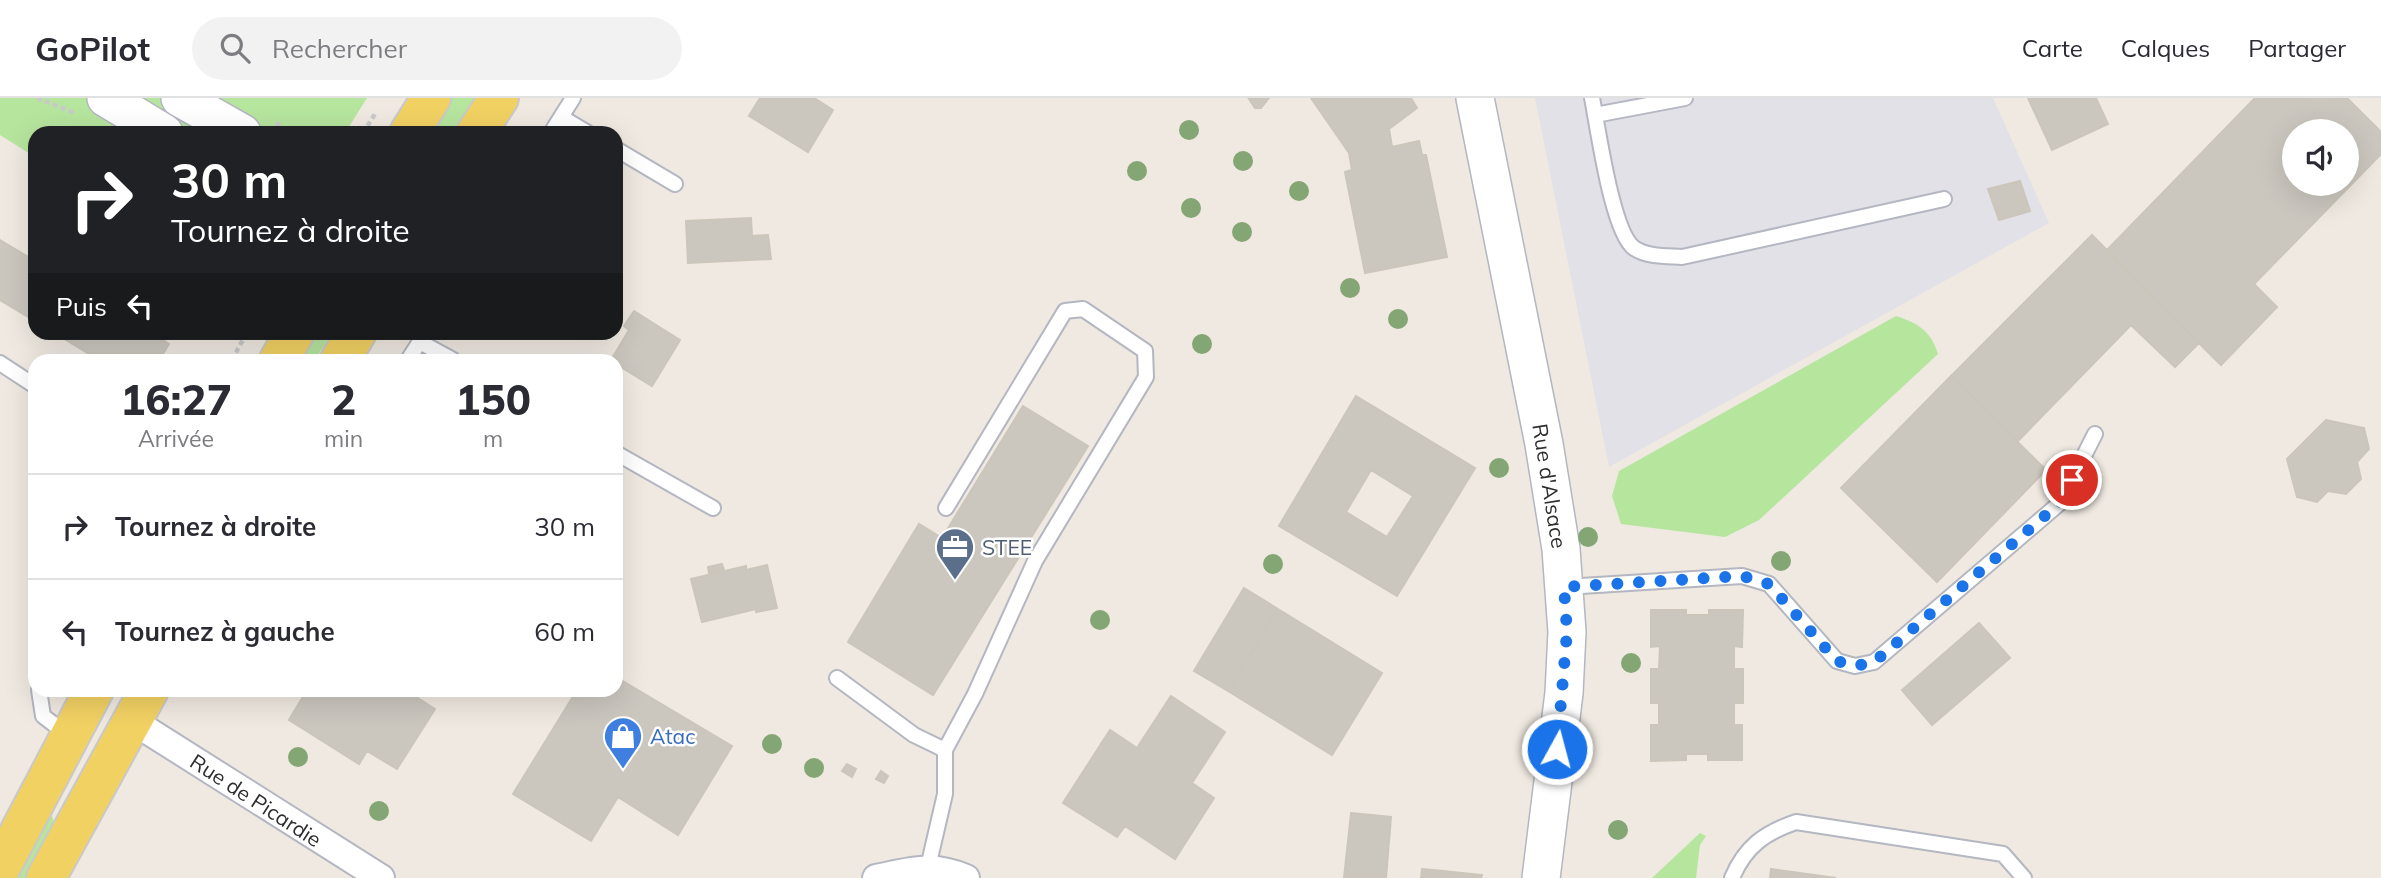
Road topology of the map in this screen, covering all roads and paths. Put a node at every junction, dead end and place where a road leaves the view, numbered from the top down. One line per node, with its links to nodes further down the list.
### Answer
1 (106, 98): 11 (street)
2 (431, 98): 13 (main road)
3 (499, 98): 14 (main road)
4 (573, 98): 10 (lane)
5 (1475, 98): 28 (street, Rue d'Alsace)
6 (1592, 98): 9 (lane)
7 (1685, 98): 9 (lane)
8 (189, 109): 12 (street)
9 (1595, 115): 19 (lane)
10 (561, 117): 15 (lane); 16 (lane)
11 (152, 126)
12 (227, 126)
13 (413, 126)
14 (481, 126)
15 (555, 126)
16 (576, 126)
17 (623, 153): 18 (lane)
18 (675, 184)
19 (1944, 199)
20 (427, 340): 21 (lane)
21 (445, 354)
22 (0, 363): 23 (lane)
23 (28, 381)
24 (2095, 434): 28 (lane)
25 (623, 457): 26 (lane)
26 (713, 508)
27 (946, 508): 33 (lane)
28 (1564, 587): 40 (street, Rue d'Alsace)
29 (837, 678): 33 (lane)
30 (40, 697): 32 (lane)
31 (140, 705): 36 (main road); 37 (street, Rue de Picardie)
32 (82, 711): 35 (main road)
33 (945, 750): 34 (lane)
34 (928, 867): 38 (street); 39 (street)
35 (0, 869)
36 (46, 878)
37 (381, 878)
38 (876, 878)
39 (966, 878)
40 (1541, 878)
41 (1732, 878): 42 (lane)
42 (2024, 878)

